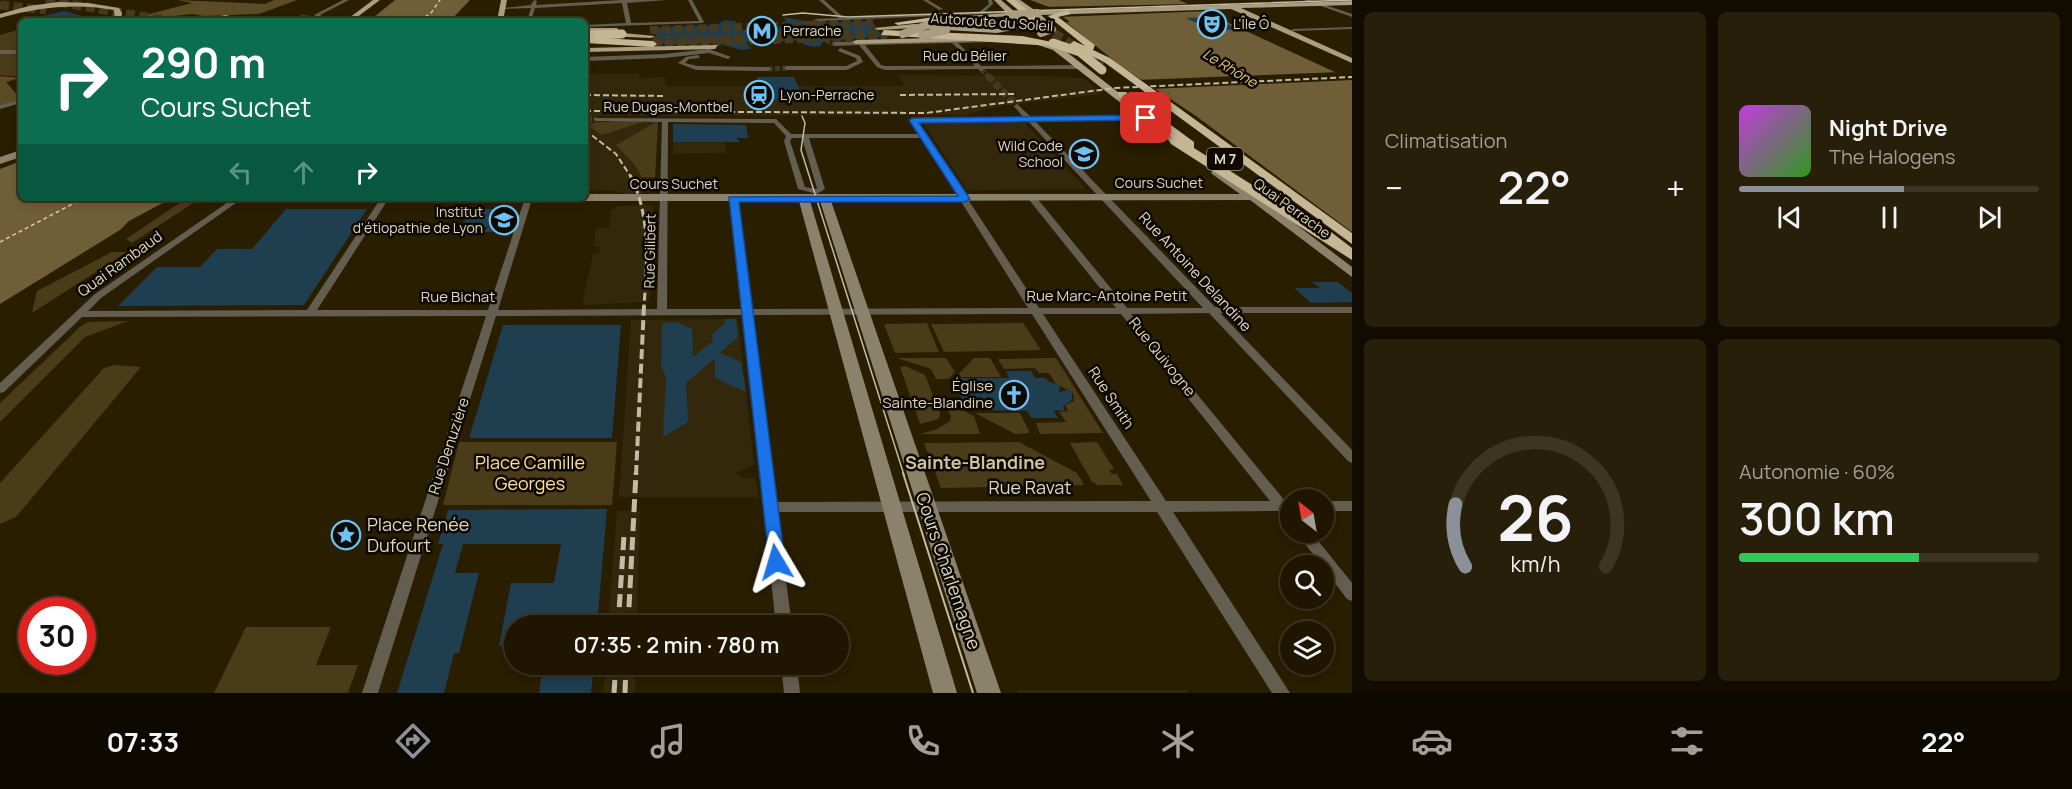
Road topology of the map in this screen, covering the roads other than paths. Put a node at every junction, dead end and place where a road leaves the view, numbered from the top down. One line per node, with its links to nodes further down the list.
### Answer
1 (347, 0): 30 (street)
2 (377, 0): 31 (main road)
3 (664, 0): 13 (street)
4 (690, 0): 36 (street)
5 (821, 0): 34 (street)
6 (925, 0): 21 (street)
7 (932, 0): 21 (street)
8 (990, 0): 25 (street)
9 (999, 0): 42 (main road); 45 (main road)
10 (1010, 0): 45 (highway)
11 (1016, 0): 45 (main road)
12 (1306, 0): 17 (street)
13 (624, 1): 14 (street); 36 (street)
14 (535, 3): 16 (street); 33 (street)
15 (1352, 3): 17 (main road)
16 (504, 4): 32 (main road)
17 (1317, 4): 19 (main road); 27 (street)
18 (1216, 5): 19 (main road); 20 (main road); 24 (main road)
19 (1232, 7): 24 (main road); 43 (main road)
20 (1068, 12): 23 (highway)
21 (945, 13): 25 (main road); 34 (street); 38 (main road); 40 (highway); 41 (main road)
22 (1006, 14): 23 (main road, bridge); 25 (main road); 42 (main road)
23 (1051, 14): 63 (highway)
24 (1245, 14): 62 (main road)
25 (978, 15)
26 (109, 16): 28 (main road)
27 (1352, 16)
28 (0, 17): 29 (main road)
29 (118, 18)
30 (324, 18)
31 (352, 18)
32 (492, 18)
33 (530, 18)
34 (843, 19): 35 (street)
35 (818, 20)
36 (629, 25): 44 (street)
37 (914, 26): 40 (highway); 41 (main road)
38 (931, 28): 40 (highway, Autoroute du Soleil / M 7); 40 (main road, bridge); 45 (highway, Autoroute du Soleil / M 7)
39 (1352, 28): 43 (street)
40 (880, 29): 45 (highway, Autoroute du Soleil / M 7)
41 (957, 29): 42 (main road)
42 (1007, 30)
43 (1293, 30): 60 (main road)
44 (588, 33)
45 (1046, 33): 53 (main road, bridge); 57 (highway, Autoroute du Soleil / M 7, bridge); 63 (highway, Autoroute du Soleil / M 7, bridge)
46 (588, 34): 49 (highway, bridge)
47 (588, 34): 49 (highway)
48 (588, 34): 49 (main road)
49 (651, 39): 54 (main road); 56 (highway)
50 (1020, 41): 51 (street); 53 (main road, Quai Perrache); 66 (main road, Quai Perrache)
51 (955, 42): 53 (street); 65 (street)
52 (835, 44): 55 (street)
53 (860, 45): 55 (street); 65 (street, Rue du Bélier)
54 (715, 47)
55 (847, 47): 64 (street)
56 (588, 48)
57 (1072, 48): 63 (highway, Autoroute du Soleil / M 7); 68 (main road, Quai Perrache)
58 (0, 52): 59 (street)
59 (18, 52)
60 (1352, 56)
61 (588, 59): 67 (street)
62 (1352, 61)
63 (1103, 64): 95 (highway, Autoroute du Soleil / M 7); 95 (highway, M 7)
64 (787, 68)
65 (980, 68): 66 (street, Rue du Bélier)
66 (1081, 68): 68 (main road, Quai Perrache)
67 (768, 69)
68 (1125, 98): 72 (main road, Quai Perrache); 82 (highway)
69 (18, 102): 71 (street)
70 (1017, 106): 75 (street, Rue Antoine Delandine)
71 (0, 107)
72 (1146, 118): 75 (street); 79 (main road, Quai Perrache)
73 (596, 119): 74 (street, Rue Dugas-Montbel)
74 (665, 119): 76 (street, Rue Dugas-Montbel); 86 (street, Rue Gilibert)
75 (1028, 119): 77 (street, Rue Smith); 84 (street, Rue Antoine Delandine)
76 (789, 136): 78 (street); 78 (street)
77 (922, 136): 78 (street); 90 (street, Rue Smith)
78 (805, 137)
79 (1176, 141): 82 (highway); 83 (street, Quai Perrache)
80 (18, 154): 81 (street)
81 (0, 161)
82 (1222, 170): 95 (highway)
83 (1252, 197): 84 (street, Cours Suchet); 96 (street, Quai Perrache)
84 (1104, 198): 91 (street, Cours Suchet); 106 (street, Rue Antoine Delandine)
85 (588, 199): 86 (street, Cours Suchet)
86 (664, 199): 87 (street, Cours Suchet); 103 (street, Rue Gilibert)
87 (733, 199): 88 (street, Cours Suchet); 104 (street)
88 (804, 199): 89 (street, Cours Suchet); 98 (street, Cours Charlemagne)
89 (825, 199): 90 (street, Cours Suchet); 105 (street, Cours Charlemagne)
90 (965, 199): 91 (street, Cours Suchet); 99 (street, Rue Smith)
91 (1033, 199): 100 (street, Rue Quivogne)
92 (236, 201): 107 (street, Quai Rambaud)
93 (384, 201): 101 (street)
94 (527, 201): 102 (street, Rue Denuzière)
95 (1350, 249)
96 (1352, 273)
97 (1352, 310): 106 (street, Rue Marc-Antoine Petit)
98 (837, 311): 104 (street, Rue Bichat); 105 (street); 115 (street, Cours Charlemagne)
99 (1036, 311): 100 (street, Rue Marc-Antoine Petit); 105 (street, Rue Marc-Antoine Petit); 111 (street, Rue Smith)
100 (1125, 311): 106 (street, Rue Marc-Antoine Petit); 110 (street, Rue Quivogne)
101 (312, 312): 102 (street, Rue Bichat); 107 (street, Rue Bichat)
102 (492, 312): 103 (street, Rue Bichat); 122 (street, Rue Denuzière)
103 (662, 312): 104 (street, Rue Bichat)
104 (746, 312): 114 (street)
105 (861, 312): 116 (street, Cours Charlemagne)
106 (1210, 312): 109 (street, Rue Antoine Delandine)
107 (78, 314): 108 (street, Quai Rambaud)
108 (0, 389)
109 (1352, 458)
110 (1280, 500)
111 (1160, 505): 116 (street, Rue Ravat); 117 (street, Rue Ravat); 126 (street, Rue Smith)
112 (1334, 506): 113 (street)
113 (1352, 506)
114 (769, 507): 115 (street, Rue Ravat); 120 (street)
115 (893, 507): 116 (street, Rue Ravat); 124 (street, Cours Charlemagne)
116 (927, 507): 125 (street, Cours Charlemagne)
117 (1280, 509)
118 (1312, 543): 119 (street)
119 (1352, 594)
120 (783, 615)
121 (790, 675): 123 (street)
122 (370, 693)
123 (792, 693)
124 (945, 693)
125 (989, 693)
126 (1282, 693)

